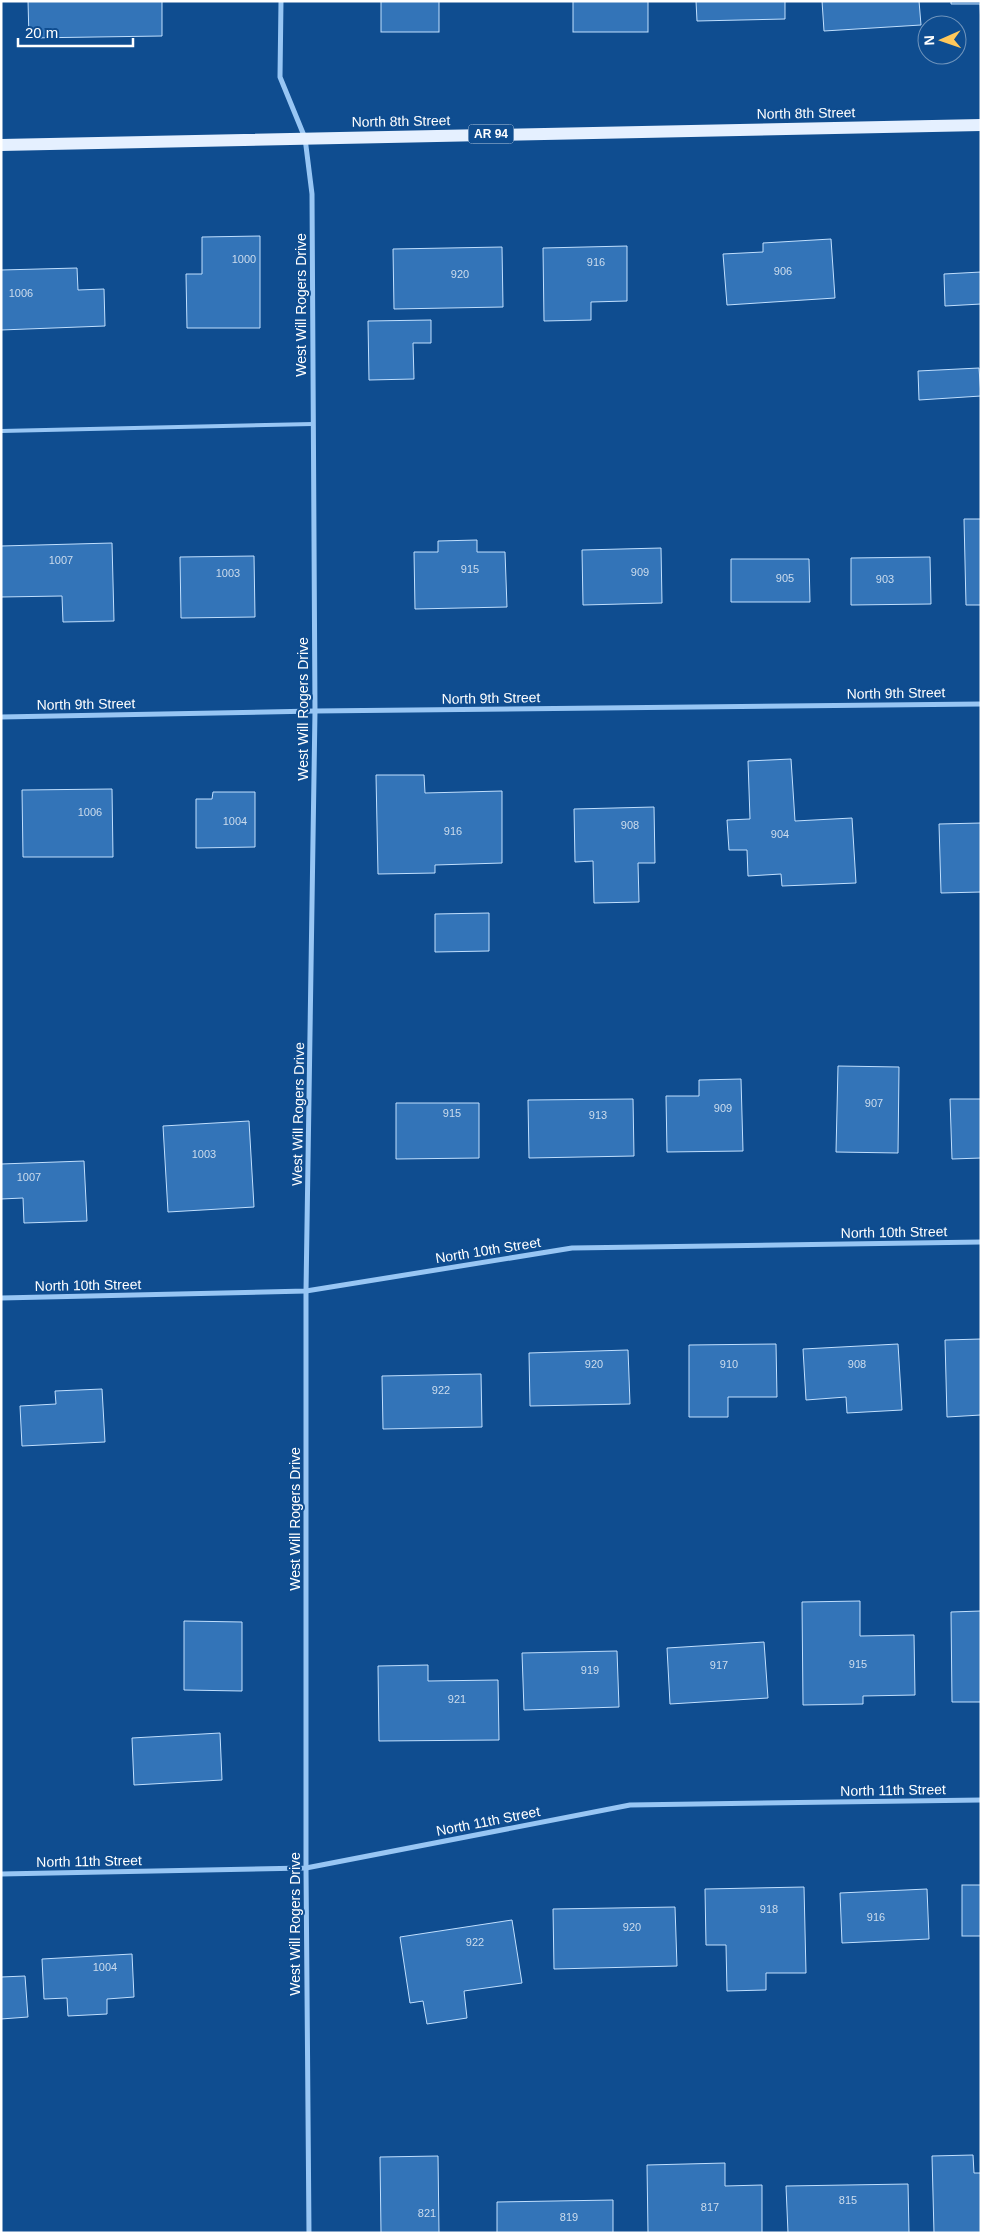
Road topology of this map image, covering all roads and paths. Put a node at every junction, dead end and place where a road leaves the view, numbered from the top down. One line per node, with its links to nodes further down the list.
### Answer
1 (281, 1): 3 (street, West Will Rogers Drive)
2 (981, 125): 3 (main road, North 8th Street / AR 94)
3 (305, 138): 4 (main road, North 8th Street / AR 94); 5 (street, West Will Rogers Drive)
4 (1, 146)
5 (313, 424): 6 (lane); 8 (street, West Will Rogers Drive)
6 (1, 431)
7 (981, 704): 8 (street, North 9th Street)
8 (315, 711): 9 (street, North 9th Street); 11 (street, West Will Rogers Drive)
9 (1, 717)
10 (981, 1242): 11 (street, North 10th Street)
11 (306, 1291): 12 (street, North 10th Street); 14 (street, West Will Rogers Drive)
12 (1, 1298)
13 (981, 1800): 14 (street, North 11th Street)
14 (306, 1868): 15 (street, North 11th Street); 16 (street, West Will Rogers Drive)
15 (1, 1874)
16 (309, 2233)

